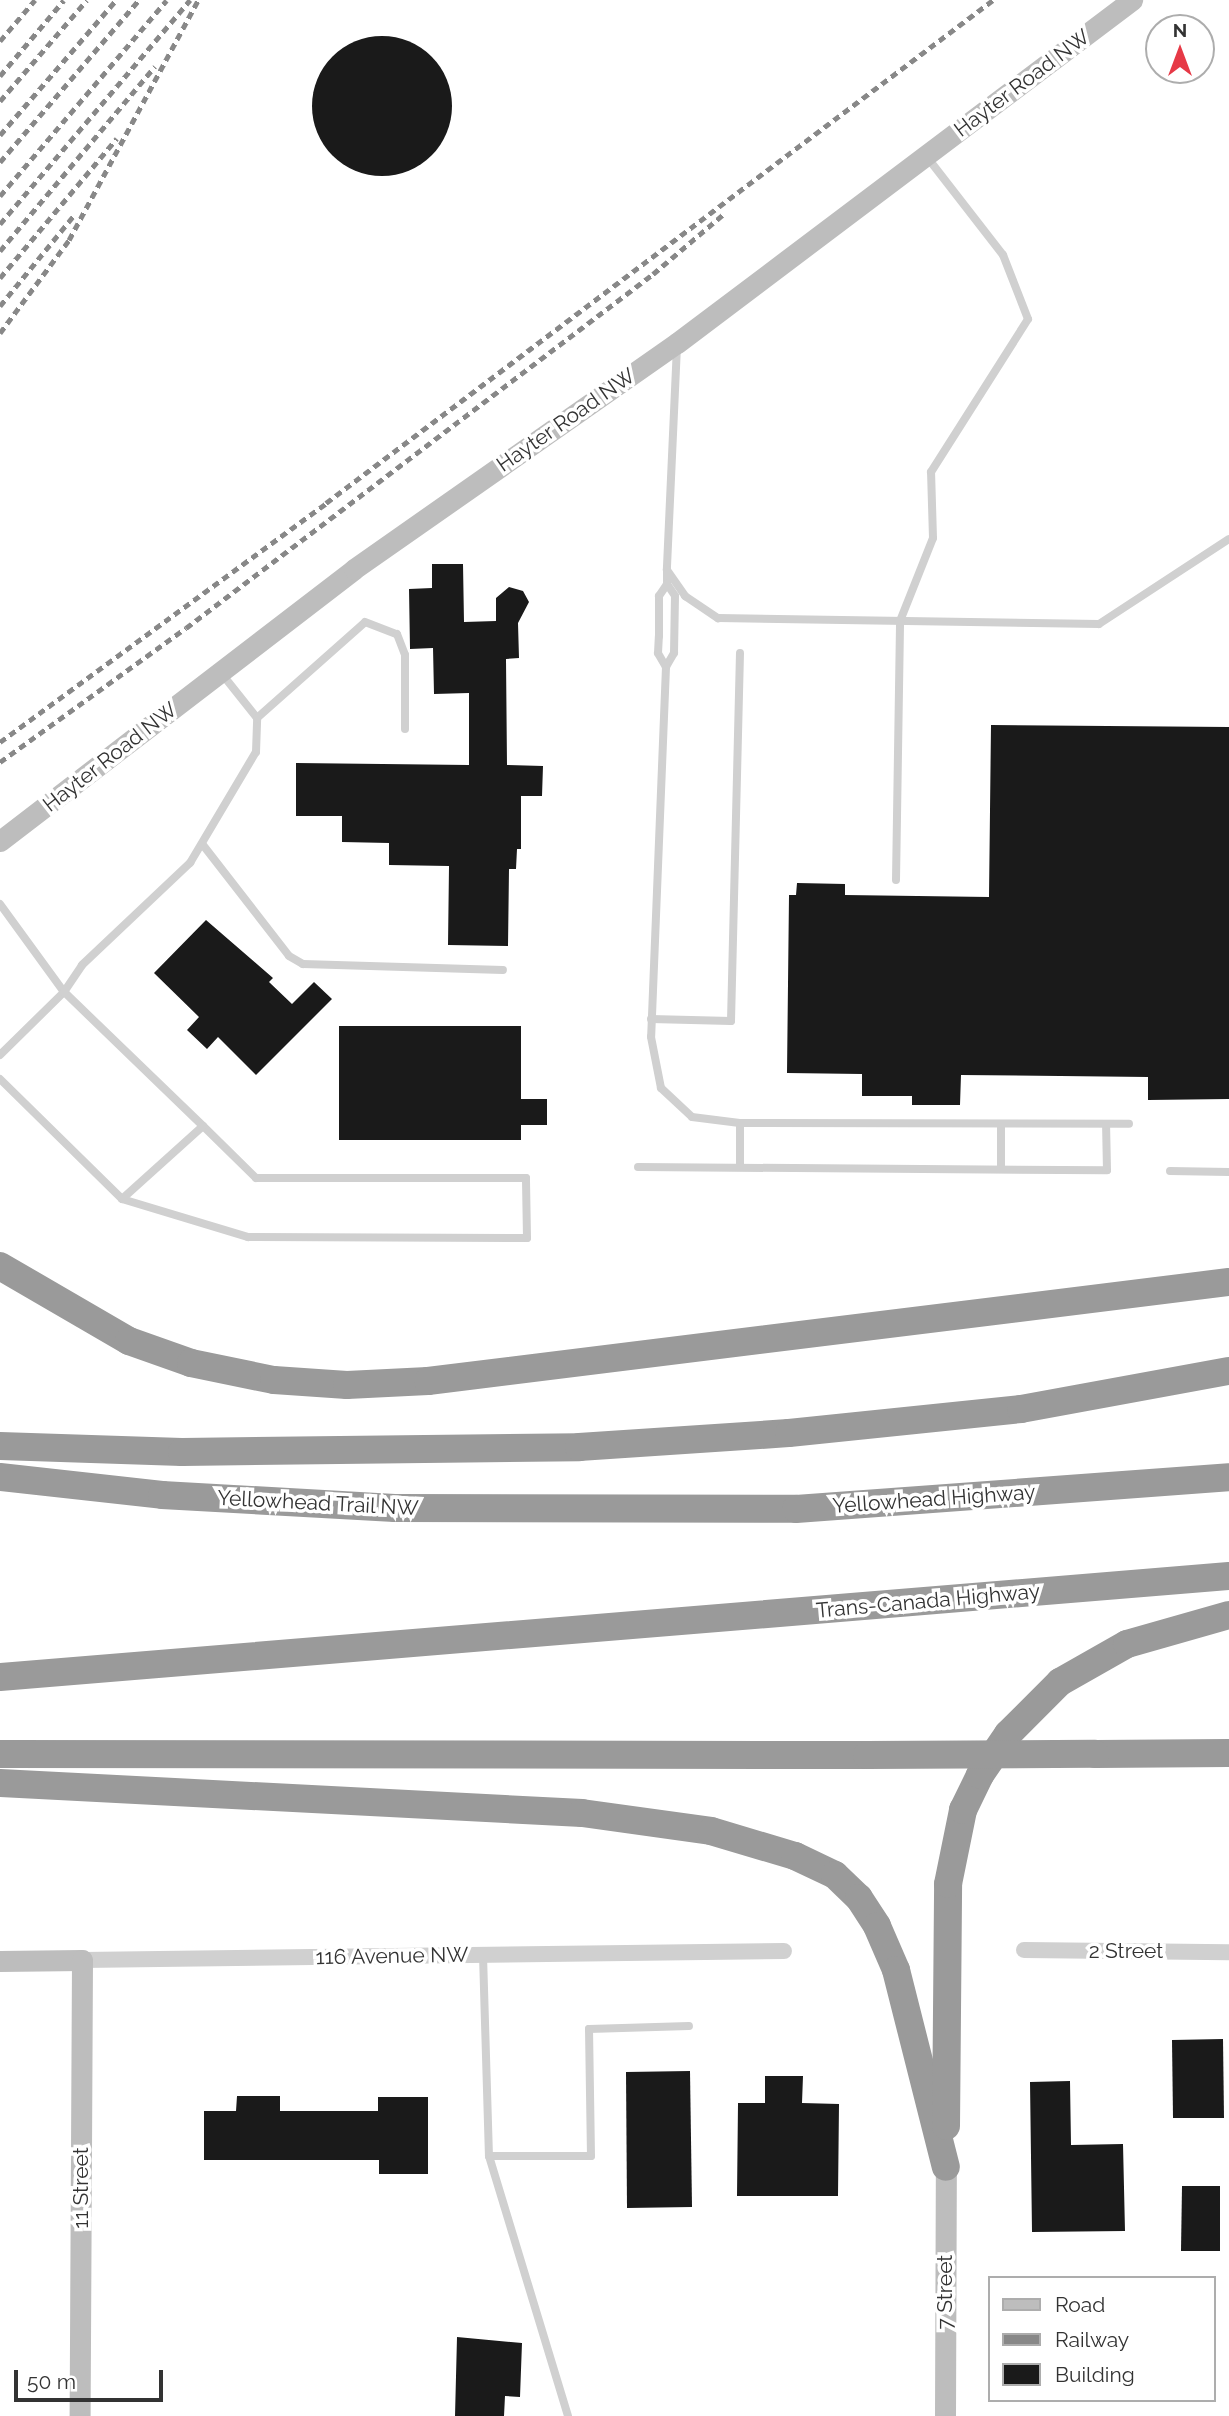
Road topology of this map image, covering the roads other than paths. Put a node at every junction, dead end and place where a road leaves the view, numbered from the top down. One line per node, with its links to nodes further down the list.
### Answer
1 (1132, 0): 2 (street, Hayter Road NW)
2 (925, 156): 3 (street, Hayter Road NW); 7 (lane)
3 (677, 343): 5 (lane); 10 (street, Hayter Road NW)
4 (1229, 539): 7 (lane)
5 (667, 570): 6 (lane); 7 (lane)
6 (667, 584): 9 (lane); 9 (lane)
7 (900, 621): 15 (lane)
8 (740, 653): 19 (lane)
9 (666, 667): 19 (lane)
10 (220, 671): 11 (lane); 13 (street, Hayter Road NW)
11 (257, 718): 12 (lane); 14 (lane)
12 (405, 729)
13 (0, 841)
14 (203, 845): 17 (lane); 18 (lane)
15 (896, 880)
16 (0, 904): 18 (lane)
17 (502, 970)
18 (64, 992): 20 (lane); 26 (lane)
19 (651, 1019): 22 (lane)
20 (0, 1055)
21 (0, 1079): 32 (lane)
22 (740, 1123): 23 (lane); 28 (lane)
23 (1001, 1124): 24 (lane); 29 (lane)
24 (1106, 1124): 25 (lane); 29 (lane)
25 (1129, 1124)
26 (203, 1126): 32 (lane); 32 (lane)
27 (638, 1167): 28 (lane)
28 (740, 1167): 29 (lane)
29 (1001, 1169)
30 (1170, 1171): 31 (lane)
31 (1229, 1172)
32 (122, 1199)
33 (0, 1266): 34 (highway)
34 (1229, 1282)
35 (1229, 1371): 36 (highway)
36 (0, 1446)
37 (0, 1477): 39 (highway, Yellowhead Trail NW)
38 (1229, 1477): 39 (highway, Yellowhead Highway)
39 (638, 1507)
40 (1229, 1576): 42 (highway, Trans-Canada Highway)
41 (1229, 1615): 54 (highway)
42 (0, 1677)
43 (1229, 1753): 44 (highway, bridge)
44 (0, 1754)
45 (0, 1783): 54 (highway)
46 (1024, 1950): 48 (street, 2 Street)
47 (784, 1951): 49 (street, 116 Avenue NW)
48 (1229, 1952)
49 (483, 1955): 50 (street, 116 Avenue NW); 53 (lane)
50 (82, 1960): 51 (street, 116 Avenue NW); 55 (street, 11 Street)
51 (0, 1961)
52 (689, 2026): 53 (lane)
53 (489, 2156): 56 (lane)
54 (946, 2167): 57 (street, 7 Street)
55 (80, 2416)
56 (568, 2416)
57 (945, 2416)

